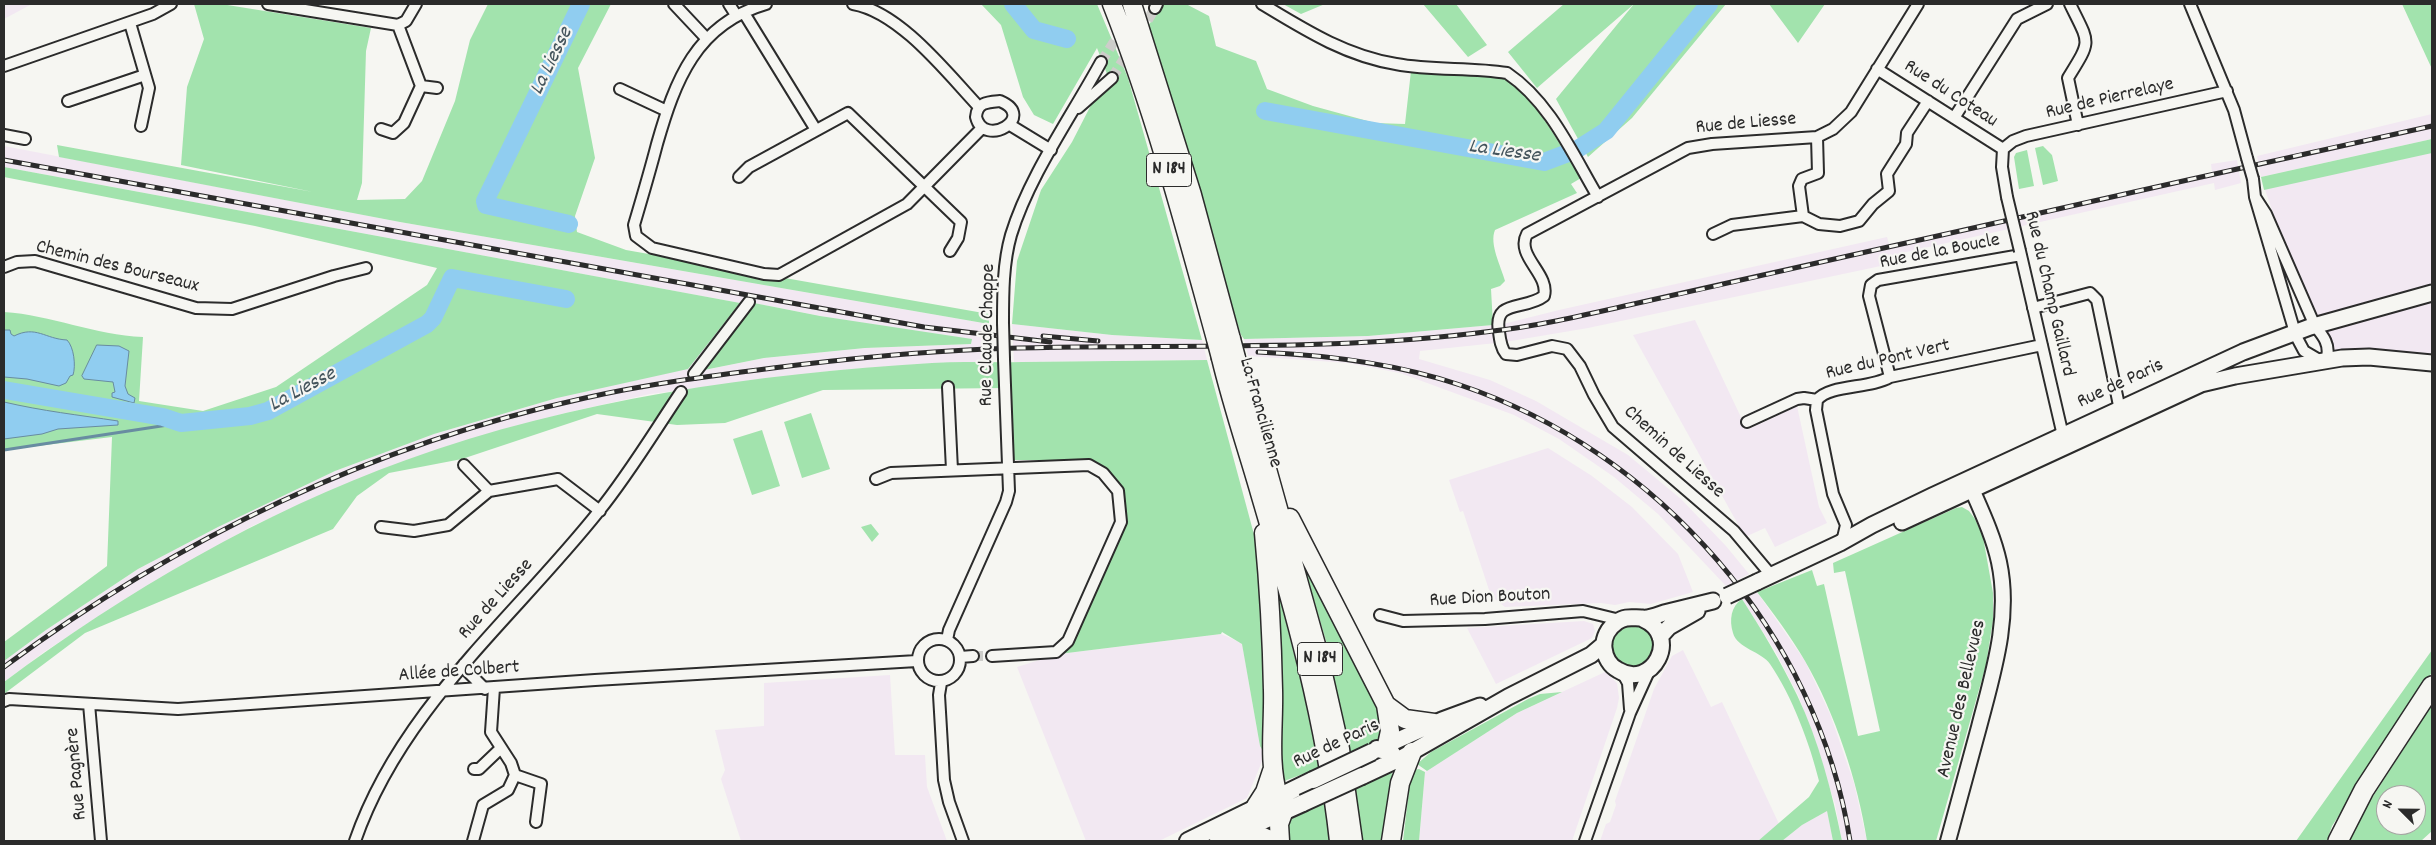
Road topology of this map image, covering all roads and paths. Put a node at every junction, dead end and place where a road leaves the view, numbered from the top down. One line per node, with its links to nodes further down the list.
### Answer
1 (172, 4): 17 (street)
2 (268, 4): 18 (street)
3 (416, 4): 18 (street)
4 (674, 4): 19 (street)
5 (729, 4): 16 (street)
6 (766, 4): 16 (street)
7 (853, 4): 15 (street)
8 (1112, 4): 62 (highway, La Francilienne / N 184)
9 (1132, 4): 62 (highway, La Francilienne / N 184)
10 (1262, 4): 49 (street)
11 (1918, 4): 22 (street)
12 (2047, 4): 34 (street)
13 (2070, 4): 36 (street)
14 (2190, 4): 28 (street)
15 (874, 7): 31 (street)
16 (740, 14): 19 (street); 40 (street)
17 (130, 22): 21 (street); 23 (street)
18 (398, 25): 25 (street)
19 (706, 38): 32 (street)
20 (1101, 62): 33 (street)
21 (4, 66)
22 (1878, 69): 30 (street, Rue du Coteau); 42 (street)
23 (145, 75): 29 (street); 37 (street)
24 (1112, 78): 33 (street)
25 (421, 86): 26 (street); 39 (street)
26 (437, 88)
27 (620, 89): 32 (street)
28 (2226, 91): 36 (street, Rue de Pierrelaye); 50 (street, bridge)
29 (68, 101)
30 (1928, 101): 34 (street, Rue du Coteau); 51 (street)
31 (979, 106): 35 (street); 38 (street)
32 (667, 111): 48 (street)
33 (1073, 112): 45 (street)
34 (1954, 118): 44 (street, Rue du Coteau)
35 (1010, 125): 38 (street); 45 (street)
36 (2078, 125): 44 (street, Rue de Pierrelaye)
37 (141, 126)
38 (982, 128): 48 (street)
39 (381, 130)
40 (816, 130): 47 (street); 48 (street)
41 (4, 135): 43 (street)
42 (1817, 136): 46 (street, Rue de Liesse); 51 (street)
43 (25, 139)
44 (2003, 149): 54 (street, Rue du Champ Gaillard, bridge)
45 (1052, 150): 76 (street, Rue Claude Chappe, bridge)
46 (1680, 154): 49 (street, Chemin de Liesse)
47 (738, 177)
48 (924, 188): 53 (street)
49 (1598, 197): 84 (street, Chemin de Liesse)
50 (2257, 201): 60 (street); 61 (street)
51 (1803, 216): 52 (street)
52 (1713, 234)
53 (950, 251)
54 (2020, 253): 59 (street, Rue du Champ Gaillard); 67 (street, Rue de la Boucle)
55 (4, 264): 56 (street, Chemin des Bourseaux)
56 (366, 268)
57 (2432, 292): 60 (main road, Rue de Paris)
58 (749, 302): 66 (street)
59 (2033, 308): 63 (street, Rue du Champ Gaillard); 71 (street)
60 (2315, 326): 61 (main road, Rue de Paris); 64 (street)
61 (2296, 333): 64 (street); 71 (main road, Rue de Paris)
62 (1223, 339): 78 (highway, La Francilienne / N 184, bridge)
63 (2042, 345): 67 (street, Rue du Pont Vert); 73 (street, Rue du Champ Gaillard)
64 (2321, 361): 65 (main road, Rue de Paris); 71 (main road, Rue de Paris)
65 (2432, 363)
66 (694, 374)
67 (1890, 377): 70 (street, Rue du Pont Vert)
68 (948, 387): 75 (street)
69 (681, 392): 81 (street, Rue de Liesse)
70 (1817, 400): 72 (street, Rue du Pont Vert); 83 (street)
71 (2121, 414): 73 (main road, Rue de Paris)
72 (1748, 422)
73 (2065, 441): 79 (main road, Rue de Paris)
74 (464, 465): 80 (street)
75 (952, 470): 76 (street); 77 (street)
76 (1008, 470): 92 (street, Rue Claude Chappe); 94 (street)
77 (876, 479)
78 (1265, 485): 108 (highway); 115 (highway); 130 (highway, La Francilienne / N 184); 131 (highway, La Francilienne / N 184)
79 (1970, 485): 83 (main road, Rue de Paris); 134 (street, Avenue des Bellevues)
80 (488, 491): 81 (street); 82 (street)
81 (600, 511): 97 (street, Rue de Liesse)
82 (382, 527)
83 (1841, 543): 84 (main road, Rue de Paris)
84 (1764, 579): 85 (main road, Rue de Paris, bridge)
85 (1720, 598): 88 (main road); 90 (main road)
86 (1380, 615): 87 (street, Rue Dion Bouton)
87 (1601, 616): 89 (street, Rue Dion Bouton); 91 (street)
88 (1643, 619): 89 (main road); 90 (main road)
89 (1620, 620): 91 (main road, Rue de Paris)
90 (1660, 637): 98 (main road)
91 (1605, 639): 99 (main road); 100 (main road, Rue de Paris)
92 (947, 640): 95 (street); 96 (street)
93 (973, 656): 95 (street)
94 (992, 656)
95 (960, 657): 101 (street)
96 (917, 661): 101 (street); 103 (street, Allée de Colbert)
97 (464, 664): 103 (street); 104 (street, Rue de Liesse)
98 (1651, 668): 99 (main road, Rue de Paris); 109 (street)
99 (1617, 669): 100 (main road, Rue de Paris); 109 (street)
100 (1549, 678): 105 (main road, Rue de Paris)
101 (941, 682): 125 (street)
102 (2432, 686): 135 (highway)
103 (489, 688): 104 (street, Allée de Colbert); 111 (street)
104 (442, 691): 107 (street, Allée de Colbert); 123 (street, Rue de Liesse)
105 (1508, 697): 110 (main road, Rue de Paris); 112 (main road, Rue de Paris)
106 (4, 701): 107 (street, Allée de Colbert)
107 (89, 704): 122 (street, Rue Pagnère)
108 (1386, 705): 110 (highway); 113 (highway)
109 (1630, 713): 133 (street)
110 (1434, 723): 113 (main road, Rue de Paris)
111 (501, 748): 114 (street); 116 (street)
112 (1412, 752): 113 (main road, Rue de Paris); 117 (highway)
113 (1378, 758): 117 (highway); 118 (main road, Rue de Paris, bridge); 118 (main road, Rue de Paris, bridge)
114 (474, 769)
115 (1272, 770): 118 (highway); 119 (highway)
116 (515, 775): 120 (street); 124 (street)
117 (1400, 783): 132 (highway)
118 (1294, 798): 119 (main road, Rue de Paris); 121 (main road, Rue de Paris); 129 (highway)
119 (1256, 806): 126 (main road, Rue de Paris)
120 (536, 822)
121 (1236, 834): 127 (main road, Rue de Paris); 128 (highway)
122 (101, 841)
123 (355, 841)
124 (473, 841)
125 (963, 841)
126 (1188, 841)
127 (1218, 841)
128 (1272, 841)
129 (1280, 841)
130 (1340, 841)
131 (1353, 841)
132 (1392, 841)
133 (1585, 841)
134 (1948, 841)
135 (2338, 841)

